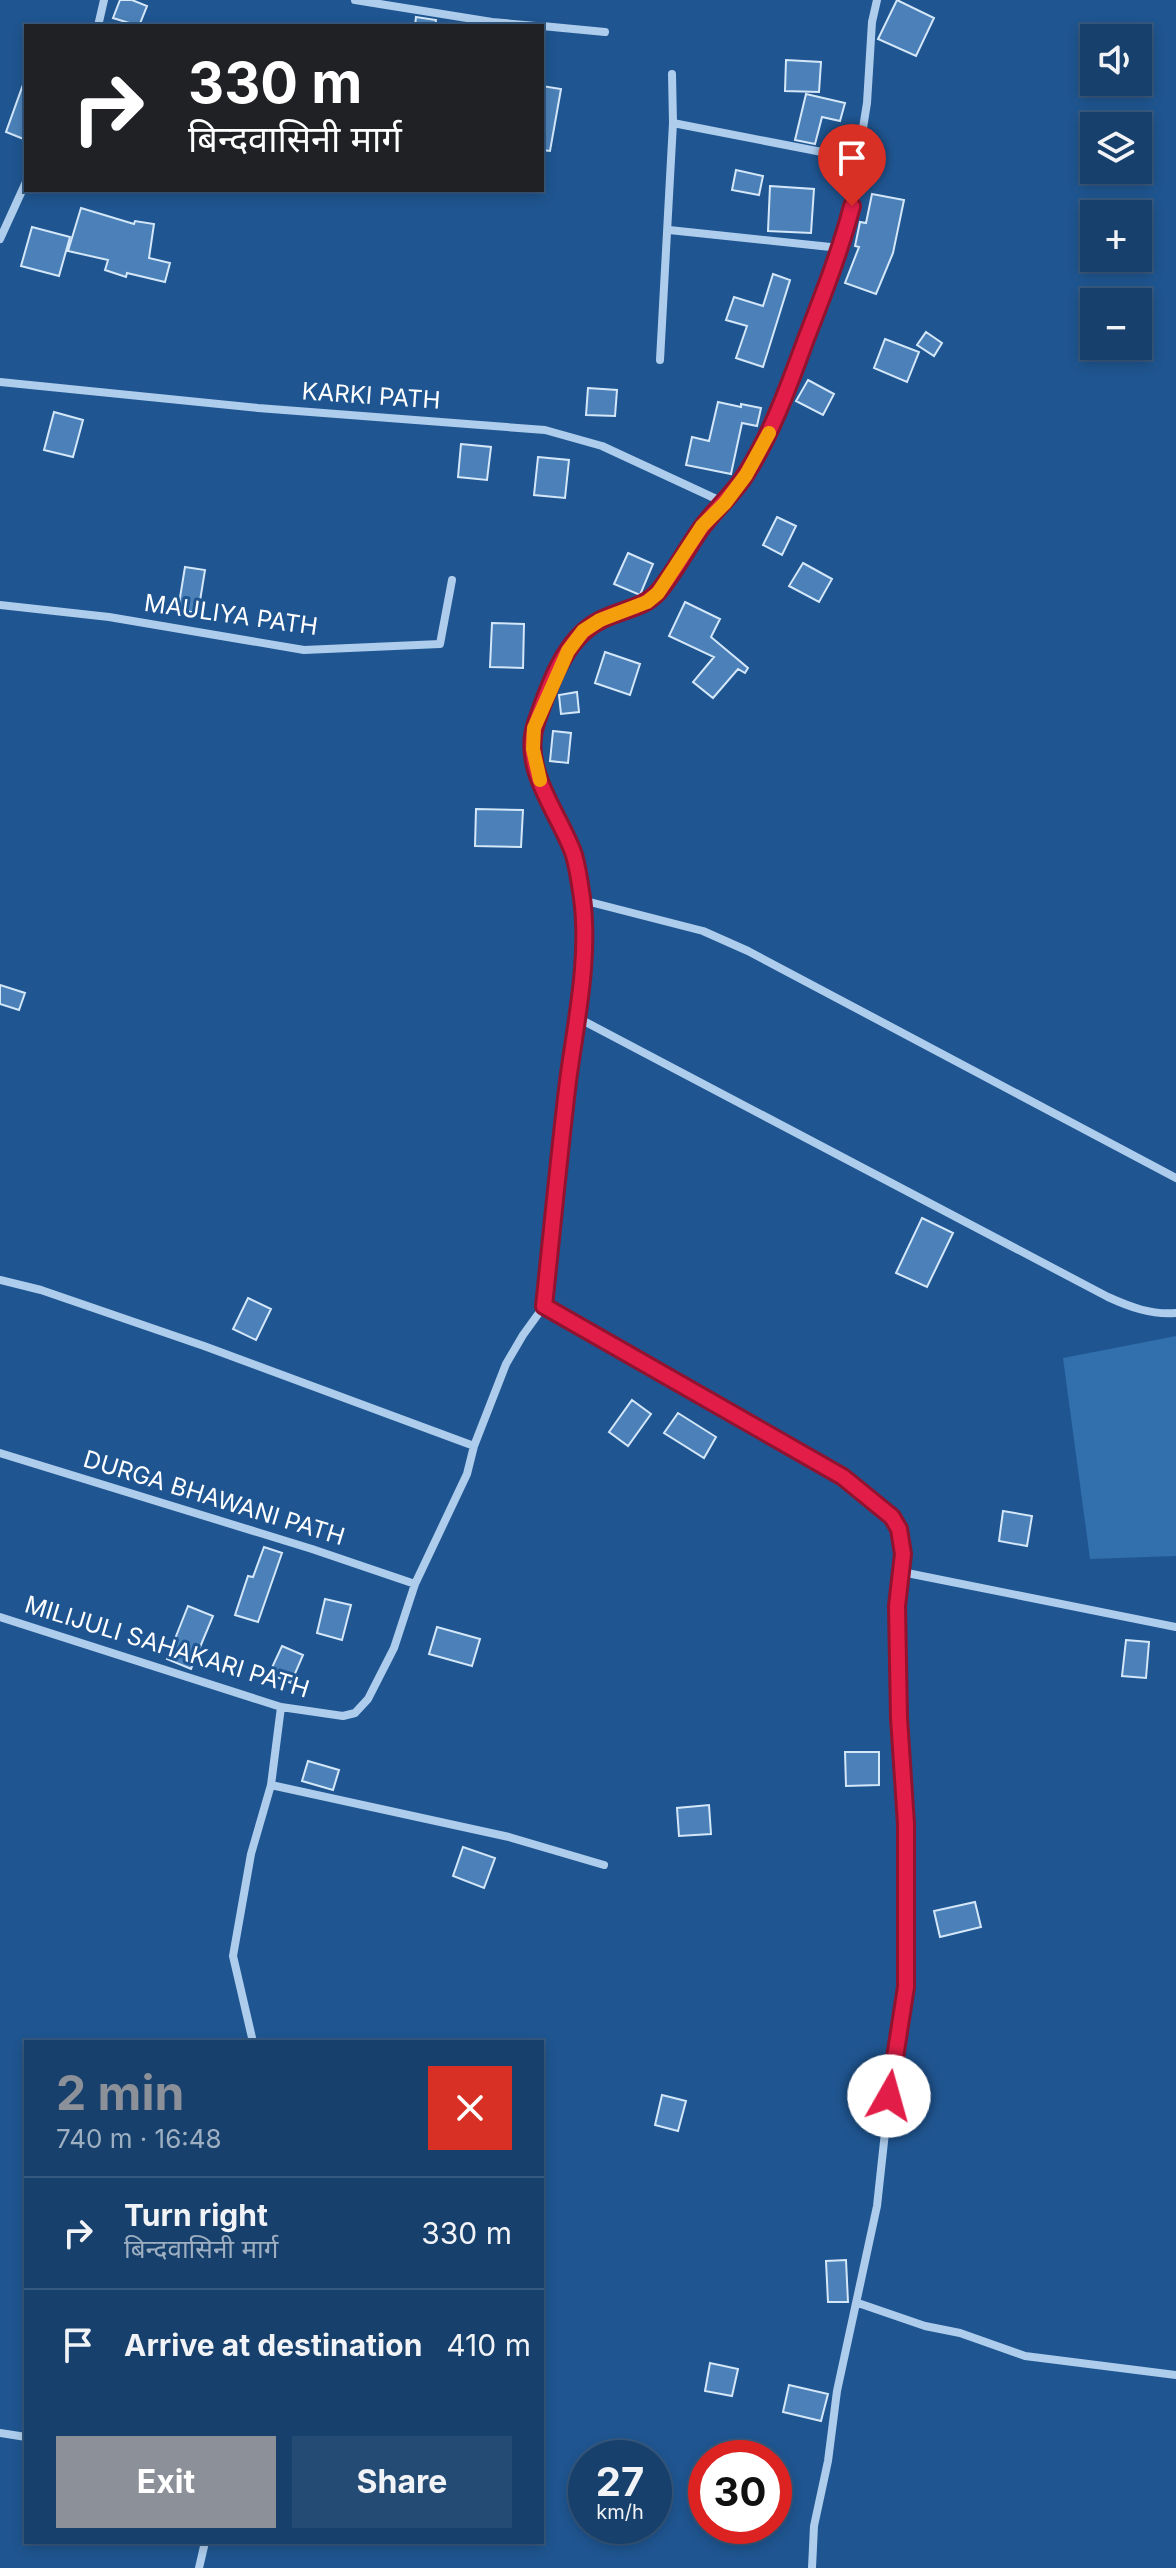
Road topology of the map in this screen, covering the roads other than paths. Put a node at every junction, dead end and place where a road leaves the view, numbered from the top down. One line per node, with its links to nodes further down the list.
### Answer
1 (104, 0): 4 (street)
2 (355, 0): 5 (street)
3 (877, 0): 10 (street)
4 (98, 24)
5 (516, 24)
6 (544, 26): 7 (street)
7 (605, 32)
8 (672, 74): 9 (street)
9 (673, 123): 10 (street); 12 (street)
10 (858, 159): 14 (street)
11 (24, 186): 13 (street)
12 (669, 230): 14 (street); 15 (street)
13 (0, 239)
14 (840, 248): 17 (street)
15 (660, 360)
16 (0, 382): 17 (street, KARKI PATH)
17 (725, 503): 20 (street)
18 (452, 580): 19 (street, MAULIYA PATH)
19 (0, 605)
20 (582, 900): 21 (street); 22 (street)
21 (578, 1018): 24 (street); 25 (street)
22 (1176, 1178)
23 (0, 1280): 26 (street)
24 (544, 1306): 26 (street); 28 (street)
25 (1176, 1313)
26 (474, 1446): 29 (street)
27 (0, 1453): 29 (street, DURGA BHAWANI PATH)
28 (902, 1572): 31 (street); 36 (street)
29 (415, 1584): 32 (street, MILIJULI SAHAKARI PATH)
30 (0, 1617): 32 (street, MILIJULI SAHAKARI PATH)
31 (1176, 1627)
32 (281, 1707): 33 (street)
33 (271, 1785): 34 (street); 35 (street)
34 (604, 1865)
35 (253, 2040)
36 (858, 2303): 37 (street); 42 (street)
37 (1176, 2375)
38 (0, 2433): 39 (street)
39 (24, 2437)
40 (205, 2544): 41 (street)
41 (199, 2568)
42 (812, 2568)

